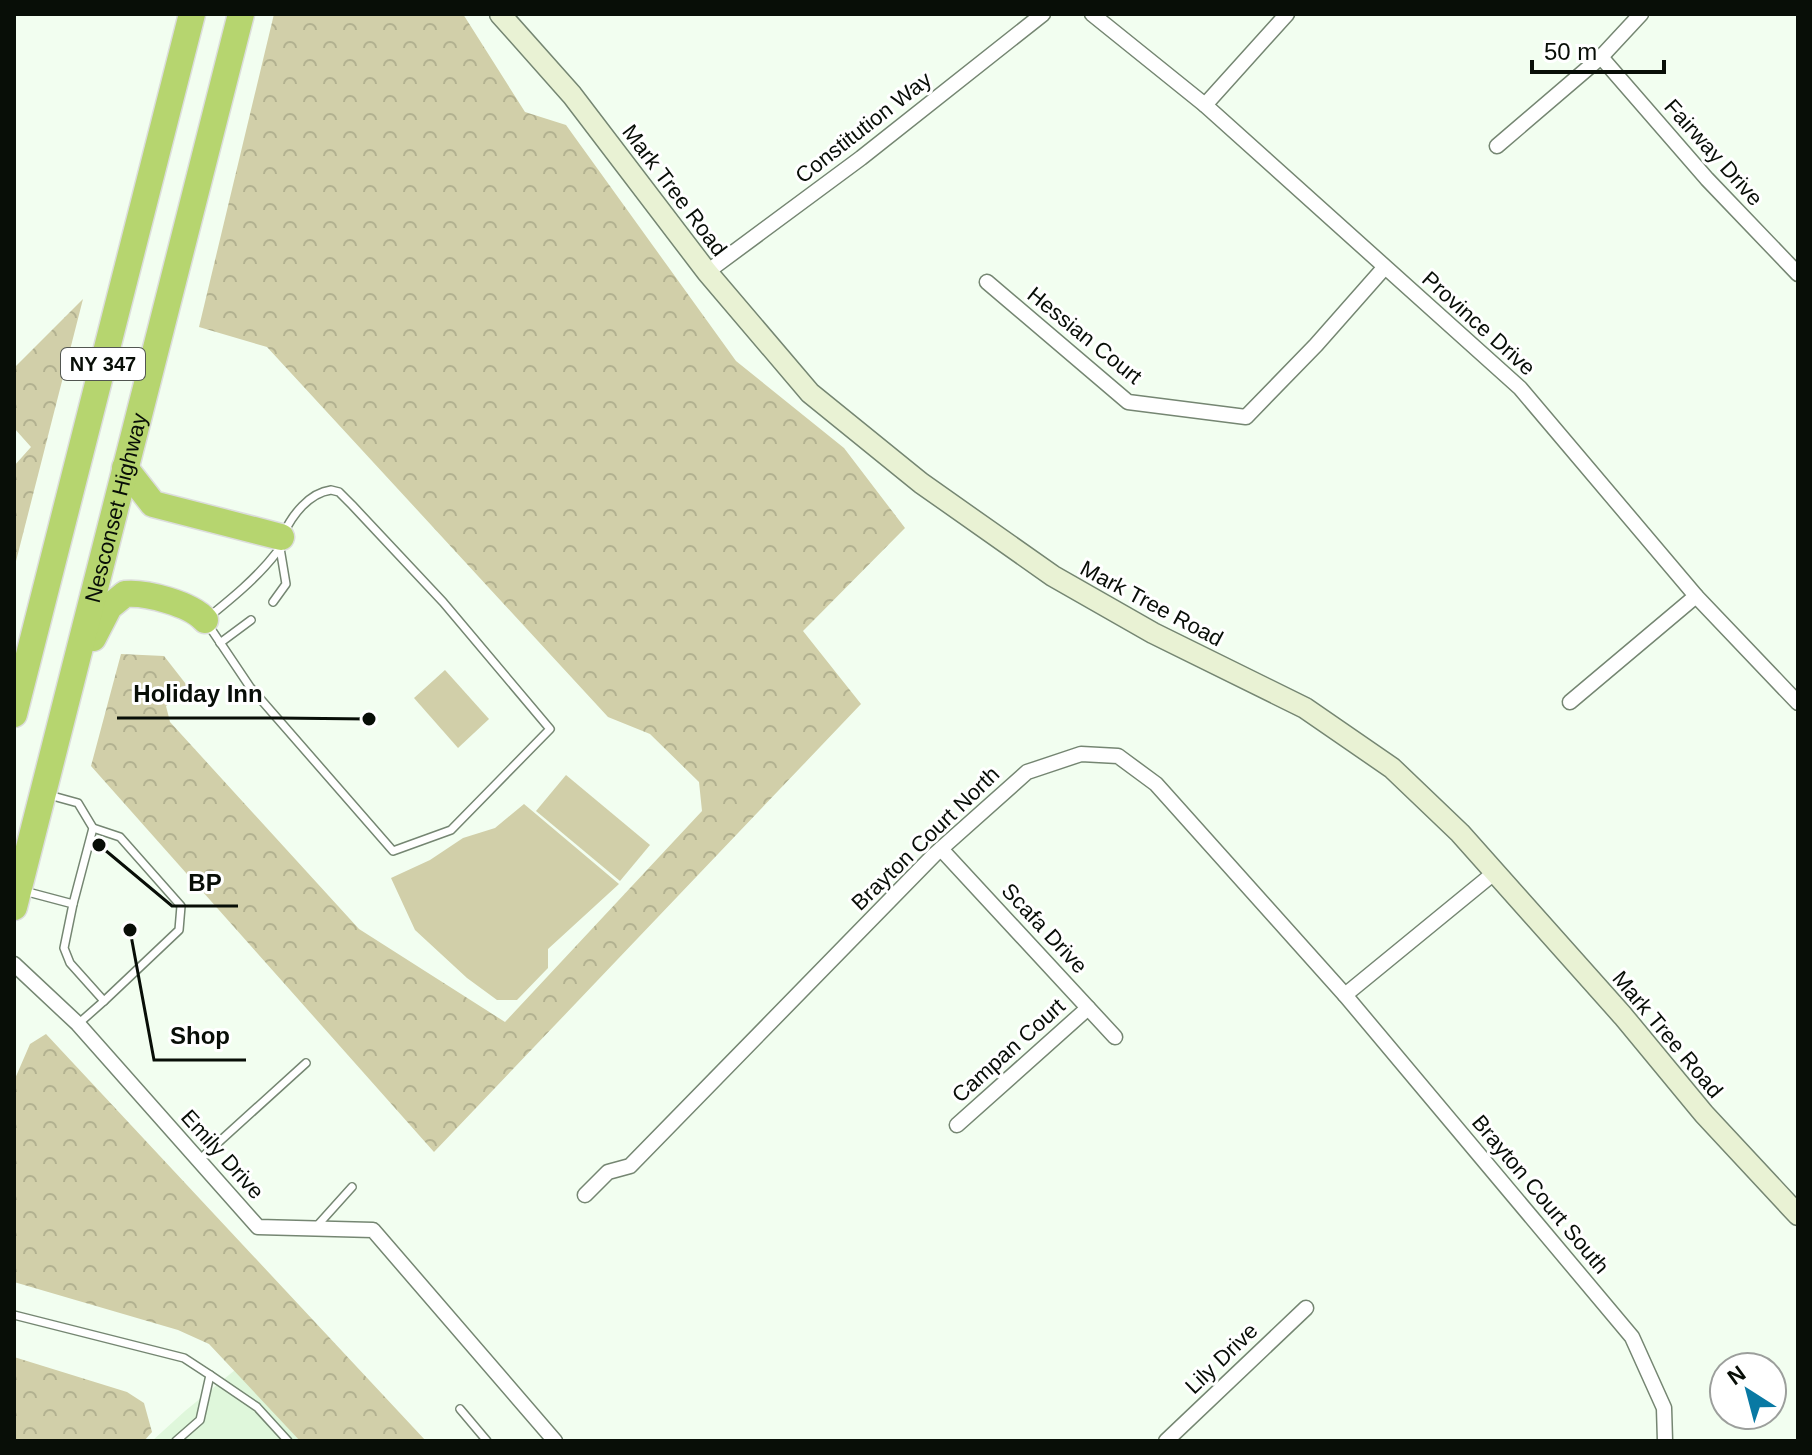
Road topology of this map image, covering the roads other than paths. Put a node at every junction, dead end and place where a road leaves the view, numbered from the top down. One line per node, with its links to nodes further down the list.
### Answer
1 (192, 14): 25 (highway, NY 347)
2 (241, 14): 15 (highway, Nesconset Highway / NY 347)
3 (500, 14): 12 (main road, Mark Tree Road)
4 (1043, 14): 12 (street, Constitution Way)
5 (1092, 14): 9 (street, Province Drive)
6 (1287, 14): 9 (street)
7 (1641, 14): 8 (street)
8 (1601, 57): 10 (street); 13 (street, Fairway Drive)
9 (1205, 105): 11 (street, Province Drive)
10 (1497, 146)
11 (1384, 268): 14 (street, Hessian Court); 17 (street, Province Drive)
12 (707, 272): 29 (main road, Mark Tree Road)
13 (1798, 274)
14 (987, 282)
15 (125, 468): 16 (highway); 22 (highway, Nesconset Highway / NY 347)
16 (280, 542): 18 (lane); 19 (lane); 21 (lane)
17 (1696, 596): 23 (street); 24 (street, Province Drive)
18 (273, 602)
19 (205, 620): 21 (lane); 22 (highway)
20 (251, 620): 21 (lane)
21 (220, 643)
22 (72, 680): 26 (highway, Nesconset Highway / NY 347)
23 (1570, 702)
24 (1798, 703)
25 (14, 714)
26 (42, 794): 27 (lane); 30 (highway, Nesconset Highway / NY 347)
27 (93, 828): 31 (lane); 34 (lane)
28 (941, 849): 33 (street, Brayton Court North); 35 (street, Scafa Drive); 42 (street, Brayton Court North)
29 (1494, 873): 33 (street); 43 (main road, Mark Tree Road)
30 (16, 898): 31 (lane)
31 (73, 904): 34 (lane)
32 (14, 964): 36 (street, Emily Drive)
33 (1345, 995): 54 (street, Brayton Court South)
34 (104, 1001): 36 (lane)
35 (1088, 1008): 37 (street, Scafa Drive); 39 (street, Campan Court)
36 (78, 1024): 40 (street, Emily Drive)
37 (1115, 1037)
38 (306, 1063): 40 (lane)
39 (957, 1125)
40 (199, 1160): 44 (street, Emily Drive)
41 (352, 1187): 44 (lane)
42 (585, 1195)
43 (1798, 1215)
44 (314, 1228): 49 (street, Emily Drive)
45 (1306, 1308): 53 (street, Lily Drive)
46 (14, 1315): 47 (lane)
47 (210, 1375): 50 (lane); 51 (lane)
48 (460, 1409): 52 (lane)
49 (551, 1439)
50 (176, 1441)
51 (288, 1441)
52 (487, 1441)
53 (1166, 1441)
54 (1665, 1441)

